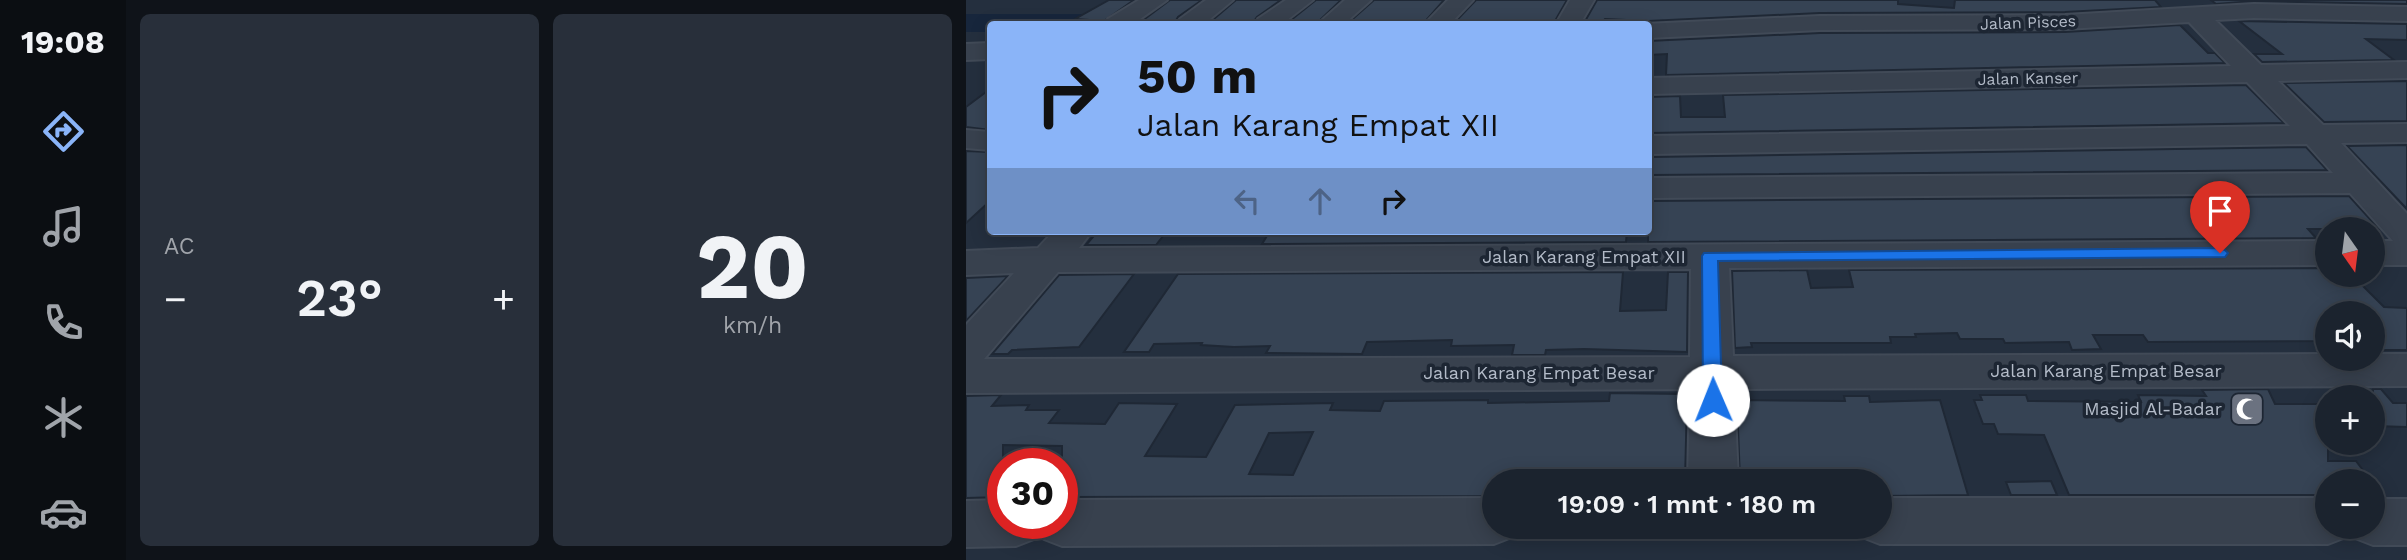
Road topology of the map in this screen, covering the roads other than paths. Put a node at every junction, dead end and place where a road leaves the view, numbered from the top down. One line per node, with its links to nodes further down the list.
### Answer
1 (1155, 0): 13 (street)
2 (1221, 0): 14 (street)
3 (1301, 0): 15 (street)
4 (1359, 0): 16 (street)
5 (1461, 0): 17 (street)
6 (1582, 0): 18 (street)
7 (1971, 0): 19 (street)
8 (2249, 5): 10 (street, Jalan Pisces); 11 (street, Jalan Pisces)
9 (2085, 9): 10 (street, Jalan Pisces); 19 (street, Jalan Pisces)
10 (2177, 9): 24 (street)
11 (2387, 9)
12 (1822, 12): 19 (street, Jalan Pisces); 20 (street, Jalan Pisces)
13 (1122, 21)
14 (1193, 21)
15 (1271, 21)
16 (1334, 21)
17 (1440, 21)
18 (1570, 21)
19 (1977, 24)
20 (1652, 30)
21 (987, 51): 22 (street)
22 (966, 52)
23 (2407, 70): 24 (street, Jalan Kanser)
24 (2257, 73): 25 (street, Jalan Kanser); 27 (street)
25 (1652, 86)
26 (2407, 133): 27 (street)
27 (2315, 134): 30 (street); 31 (street)
28 (966, 139): 29 (street)
29 (987, 141)
30 (1652, 145)
31 (2358, 183): 32 (street); 33 (street)
32 (1652, 188)
33 (2407, 235)
34 (1062, 245): 38 (street, Jalan Karang Empat XII); 39 (street, Jalan Karang Empat XII); 40 (street)
35 (2315, 253): 38 (street, Jalan Karang Empat XII)
36 (2385, 253): 37 (street)
37 (2407, 253)
38 (1710, 256): 42 (street)
39 (966, 263)
40 (966, 352)
41 (2407, 370): 42 (street, Jalan Karang Empat Besar)
42 (1712, 373): 43 (street, Jalan Karang Empat Besar); 44 (street)
43 (966, 376)
44 (1713, 469)
45 (1482, 521): 50 (street)
46 (1892, 521): 47 (street)
47 (2315, 522)
48 (2385, 522): 49 (street)
49 (2407, 522)
50 (1078, 523)
51 (966, 524): 52 (street)
52 (987, 524)

